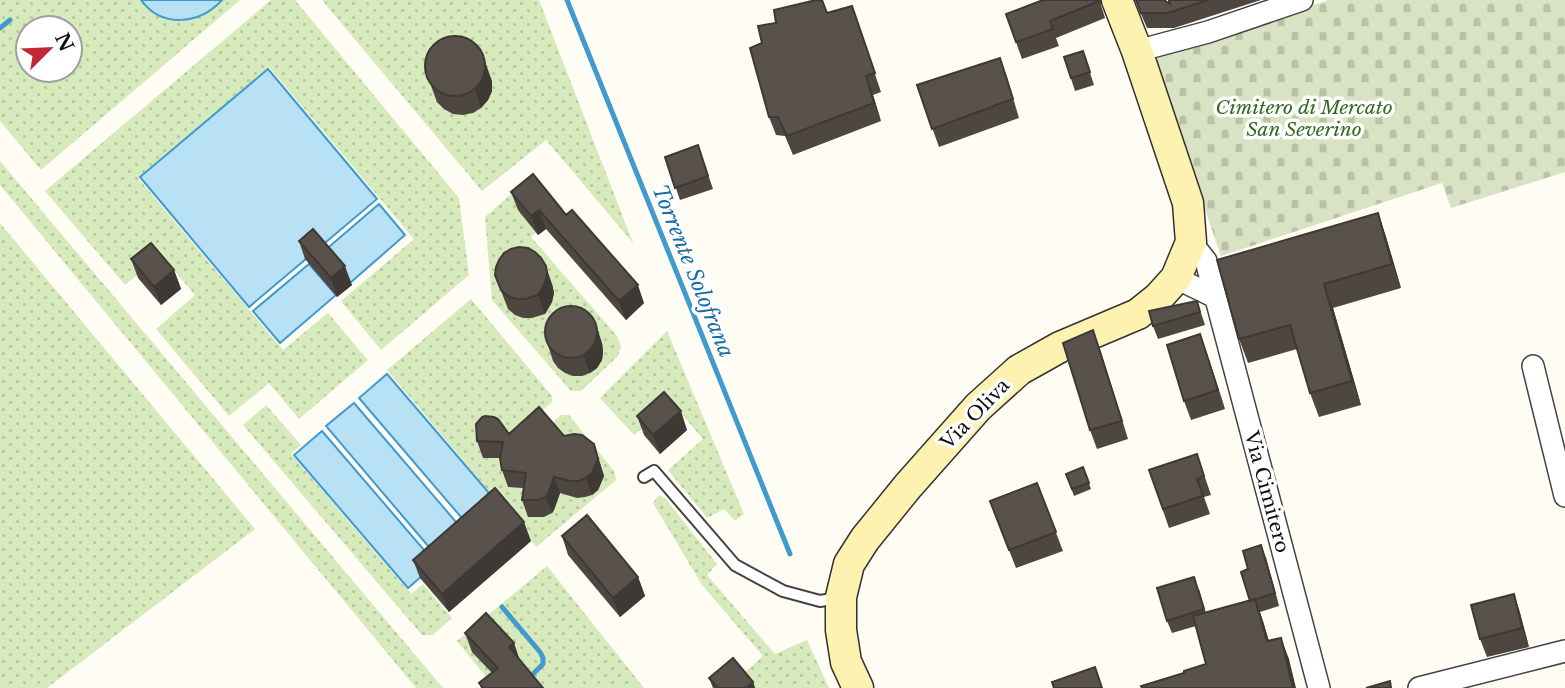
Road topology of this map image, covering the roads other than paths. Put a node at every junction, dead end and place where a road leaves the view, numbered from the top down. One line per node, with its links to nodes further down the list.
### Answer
1 (1117, 0): 3 (main road, Via Oliva)
2 (1303, 0): 3 (street)
3 (1137, 51): 4 (main road, Via Oliva)
4 (1191, 242): 5 (main road, Via Oliva); 6 (street, Via Cimitero)
5 (1181, 295): 6 (street); 10 (main road, Via Oliva)
6 (1215, 297): 13 (street, Via Cimitero)
7 (1533, 366): 9 (street)
8 (644, 477): 10 (lane)
9 (1565, 496)
10 (841, 597): 12 (main road, Via Oliva)
11 (1565, 651): 14 (street)
12 (858, 688)
13 (1319, 688)
14 (1419, 688)

